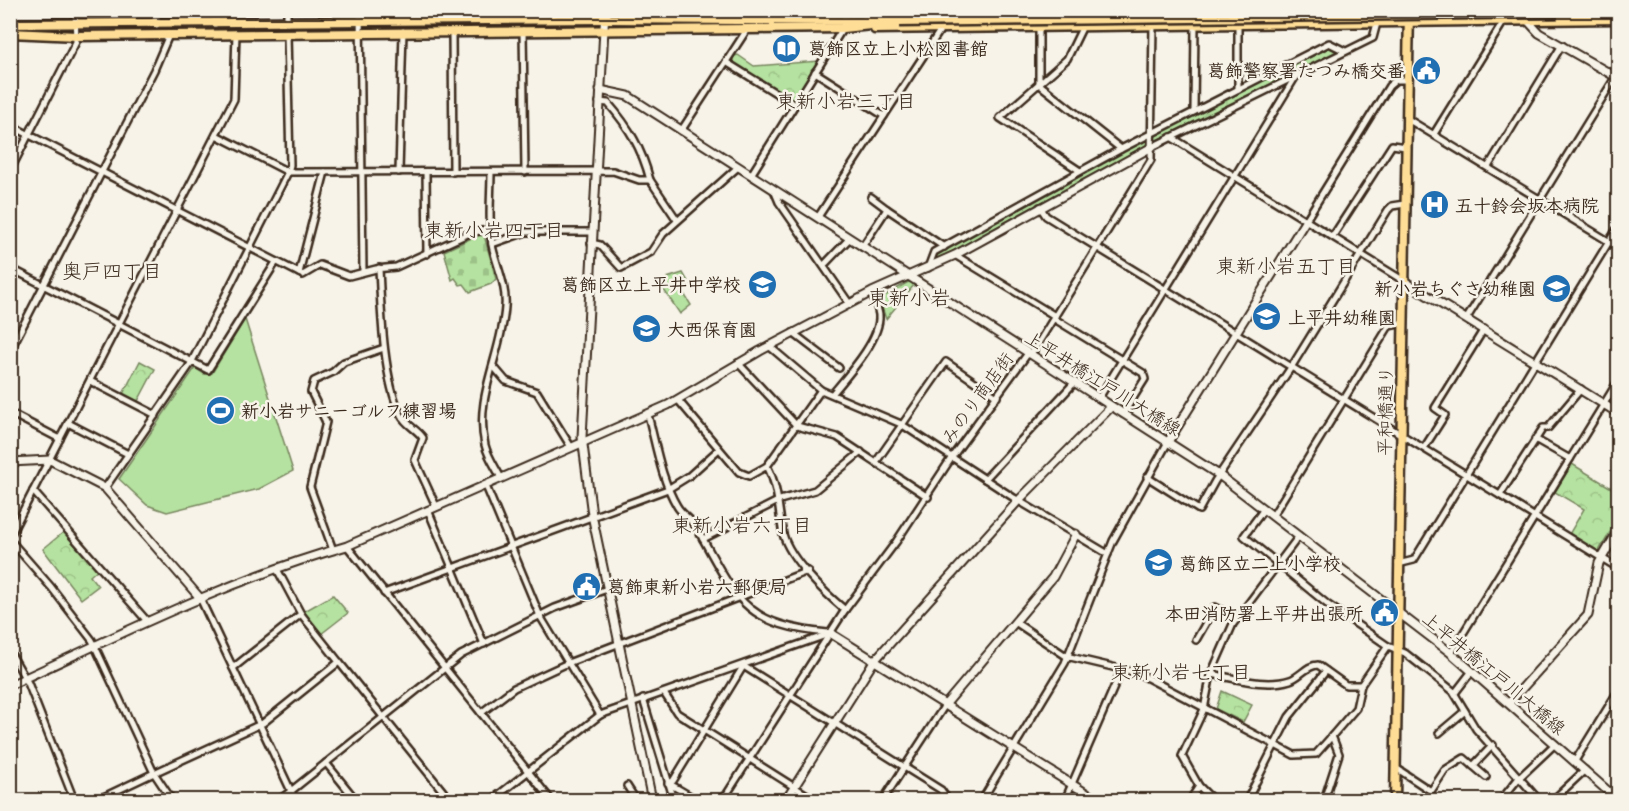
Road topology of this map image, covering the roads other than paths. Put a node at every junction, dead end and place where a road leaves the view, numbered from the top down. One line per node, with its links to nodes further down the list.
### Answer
1 (75, 10): 30 (street)
2 (156, 10): 31 (street)
3 (217, 10): 26 (street)
4 (287, 10): 39 (street)
5 (360, 10): 25 (street)
6 (441, 10): 22 (street)
7 (522, 10): 35 (street)
8 (600, 10): 19 (street)
9 (610, 10): 19 (street)
10 (1378, 10): 13 (main road)
11 (1409, 10): 28 (main road, 平和橋通り)
12 (1238, 11): 13 (main road); 17 (main road)
13 (1318, 11)
14 (1618, 11): 20 (main road, bridge)
15 (941, 12): 18 (main road); 20 (main road)
16 (1032, 12): 17 (main road); 18 (main road); 38 (street)
17 (1153, 12): 32 (street, みのり商店街)
18 (1013, 13): 37 (main road)
19 (605, 15): 20 (main road); 35 (main road); 42 (street)
20 (845, 19): 40 (main road); 41 (main road); 53 (street)
21 (1618, 19): 24 (main road)
22 (442, 21): 25 (main road); 35 (main road)
23 (1504, 21): 24 (main road); 28 (main road); 69 (street)
24 (1528, 21): 50 (street)
25 (360, 22): 39 (main road); 45 (street)
26 (214, 23): 31 (main road); 39 (main road)
27 (1377, 23): 28 (main road); 34 (main road); 51 (street)
28 (1407, 23): 56 (main road, 平和橋通り)
29 (10, 24): 30 (main road)
30 (76, 24): 31 (main road); 49 (street)
31 (156, 24)
32 (1153, 25): 33 (main road); 36 (main road); 67 (street, みのり商店街)
33 (1195, 25): 34 (main road); 62 (street)
34 (1238, 25): 58 (street)
35 (522, 26): 42 (main road); 44 (main road); 88 (street)
36 (1083, 26): 38 (main road); 57 (street)
37 (1011, 27): 38 (main road); 41 (main road)
38 (1035, 27): 57 (street)
39 (287, 28): 45 (main road); 47 (main road); 81 (street)
40 (748, 28): 42 (main road); 52 (street)
41 (941, 29): 63 (street)
42 (606, 30): 59 (street)
43 (403, 31): 44 (main road); 45 (main road); 84 (street)
44 (452, 31): 86 (street)
45 (360, 32): 83 (street)
46 (10, 33): 49 (main road)
47 (236, 33): 48 (main road); 70 (street)
48 (170, 34): 49 (main road); 80 (street)
49 (77, 36): 68 (street)
50 (1562, 45): 55 (street); 76 (street)
51 (1345, 51): 54 (street); 58 (street)
52 (726, 62): 61 (street); 66 (street)
53 (815, 72): 61 (street); 63 (street)
54 (1296, 76): 71 (street); 90 (street)
55 (1617, 77): 94 (street)
56 (1406, 80): 64 (main road, 平和橋通り); 101 (street)
57 (1039, 84): 74 (street); 79 (street)
58 (1238, 89): 62 (street)
59 (600, 90): 60 (street); 66 (street, 上平井橋江戸川大橋線)
60 (598, 102): 78 (street); 91 (street)
61 (795, 105): 89 (street)
62 (1194, 111): 67 (street)
63 (884, 116): 99 (street)
64 (1406, 118): 69 (street); 73 (main road, 平和橋通り)
65 (10, 125): 68 (street)
66 (681, 131): 75 (street, 上平井橋江戸川大橋線)
67 (1152, 133): 72 (street, みのり商店街); 74 (street)
68 (29, 134): 77 (street); 80 (street)
69 (1434, 134): 76 (street)
70 (216, 135): 81 (street); 98 (street)
71 (1171, 137): 72 (street); 90 (street)
72 (1152, 147): 96 (street); 112 (street, みのり商店街)
73 (1406, 147): 95 (main road, 平和橋通り); 105 (street)
74 (1121, 149): 79 (street)
75 (738, 167): 89 (street, 上平井橋江戸川大橋線); 100 (street)
76 (1488, 167): 94 (street)
77 (10, 171)
78 (596, 171): 88 (street); 91 (street); 104 (street)
79 (1080, 171): 111 (street)
80 (102, 172): 98 (street); 127 (street)
81 (288, 172): 82 (street); 114 (street)
82 (325, 172): 83 (street); 124 (street)
83 (362, 172): 84 (street); 123 (street)
84 (399, 172): 85 (street)
85 (426, 172): 86 (street); 116 (street)
86 (453, 172): 87 (street)
87 (491, 172): 88 (street); 103 (street)
88 (525, 172)
89 (751, 175): 92 (street, 上平井橋江戸川大橋線)
90 (1235, 177): 101 (street); 128 (street)
91 (650, 180): 100 (street)
92 (774, 190): 99 (street, 上平井橋江戸川大橋線); 119 (street)
93 (871, 198): 97 (street)
94 (1541, 200): 107 (street); 132 (street)
95 (1405, 204): 115 (street); 126 (main road, 平和橋通り)
96 (1040, 207): 112 (street); 117 (street)
97 (887, 209): 110 (street); 111 (street)
98 (178, 211): 114 (street); 133 (street)
99 (818, 217): 106 (street, 上平井橋江戸川大橋線)
100 (677, 220): 108 (street)
101 (1306, 220): 105 (street); 136 (street)
102 (1618, 227): 107 (street)
103 (491, 230): 109 (street); 116 (street)
104 (592, 232): 108 (street); 109 (street)
105 (1333, 236): 115 (street)
106 (849, 239): 110 (street, 上平井橋江戸川大橋線); 119 (street)
107 (1610, 241): 113 (street); 144 (street)
108 (591, 243): 172 (street)
109 (492, 244): 147 (street)
110 (862, 247): 125 (street, 上平井橋江戸川大橋線)
111 (944, 247): 122 (street)
112 (1097, 247): 128 (street); 131 (street, みのり商店街)
113 (1618, 247)
114 (250, 248): 118 (street); 142 (street)
115 (1361, 254): 126 (street); 146 (street)
116 (427, 255): 121 (street)
117 (955, 255): 122 (street); 131 (street)
118 (276, 262): 124 (street); 142 (street)
119 (824, 265): 130 (street)
120 (10, 268): 127 (street)
121 (379, 268): 123 (street); 139 (street)
122 (927, 269): 125 (street)
123 (363, 272): 124 (street)
124 (299, 273)
125 (909, 277): 129 (street); 141 (street, 上平井橋江戸川大橋線)
126 (1404, 281): 132 (street); 134 (main road, 平和橋通り)
127 (44, 286): 133 (street); 140 (street)
128 (1165, 290): 136 (street); 143 (street)
129 (872, 292): 130 (street); 154 (street)
130 (849, 303): 137 (street)
131 (1054, 317): 141 (street, みのり商店街); 143 (street)
132 (1467, 318): 135 (street)
133 (119, 324): 142 (street); 149 (street)
134 (1403, 324): 157 (street); 169 (main road, 平和橋通り)
135 (1484, 329): 144 (street); 175 (street)
136 (1236, 332): 146 (street); 173 (street)
137 (793, 333): 138 (street); 148 (street)
138 (769, 346): 145 (street); 153 (street)
139 (384, 348): 198 (street); 211 (street)
140 (10, 351)
141 (1029, 354): 151 (street, 上平井橋江戸川大橋線); 155 (street, みのり商店街)
142 (192, 360): 164 (street)
143 (1122, 360): 156 (street); 163 (street)
144 (1535, 361): 152 (street); 186 (street)
145 (738, 363): 158 (street); 168 (street)
146 (1292, 366): 157 (street); 185 (street)
147 (494, 367): 174 (street); 188 (street)
148 (839, 368)
149 (90, 381): 164 (street); 166 (street)
150 (1618, 381): 159 (street)
151 (1074, 382): 156 (street, 上平井橋江戸川大橋線); 189 (street)
152 (1581, 389): 159 (street); 171 (street)
153 (821, 390): 154 (street); 168 (street)
154 (833, 393): 167 (street)
155 (997, 397): 167 (street); 179 (street, みのり商店街)
156 (1099, 398): 160 (street, 上平井橋江戸川大橋線)
157 (1344, 399): 169 (street); 201 (street)
158 (678, 400): 165 (street); 176 (street)
159 (1605, 405): 162 (street); 180 (street)
160 (1111, 407): 163 (street, 上平井橋江戸川大橋線); 197 (street)
161 (10, 413): 170 (street)
162 (1618, 413)
163 (1123, 414): 173 (street, 上平井橋江戸川大橋線)
164 (156, 415): 178 (street)
165 (648, 415): 172 (street); 192 (street)
166 (68, 423): 170 (street); 178 (street)
167 (901, 424): 179 (street); 183 (street)
168 (797, 426): 177 (street); 184 (street)
169 (1401, 433): 175 (street); 215 (main road, 平和橋通り)
170 (60, 438): 181 (street)
171 (1535, 439): 180 (street); 194 (street)
172 (582, 442): 174 (street); 200 (street)
173 (1168, 442): 185 (street, 上平井橋江戸川大橋線); 187 (street)
174 (571, 447): 188 (street)
175 (1424, 448): 186 (street)
176 (719, 449): 184 (street); 192 (street)
177 (861, 452): 183 (street); 196 (street)
178 (128, 454): 191 (street)
179 (952, 457): 189 (street); 195 (street, みのり商店街)
180 (1570, 459): 202 (street)
181 (50, 460): 182 (street); 191 (street); 193 (street)
182 (10, 462)
183 (876, 462): 195 (street)
184 (767, 466): 196 (street)
185 (1219, 475): 187 (street); 199 (street, 上平井橋江戸川大橋線)
186 (1466, 475): 194 (street); 215 (street)
187 (1147, 477): 212 (street)
188 (501, 478): 190 (street)
189 (985, 479): 197 (street)
190 (486, 486): 198 (street); 209 (street)
191 (105, 488): 222 (street)
192 (668, 489): 200 (street); 207 (street)
193 (33, 491): 205 (street); 229 (street)
194 (1500, 495): 202 (street)
195 (928, 497): 224 (street, みのり商店街)
196 (780, 500): 207 (street); 219 (street)
197 (1019, 500): 204 (street); 241 (street)
198 (432, 508): 210 (street); 216 (street)
199 (1264, 509): 201 (street, 上平井橋江戸川大橋線); 214 (street)
200 (592, 514): 209 (street); 220 (street)
201 (1273, 515): 206 (street, 上平井橋江戸川大橋線)
202 (1535, 516): 213 (street); 239 (street)
203 (1618, 531): 213 (street)
204 (1076, 534): 212 (street); 230 (street)
205 (10, 536)
206 (1299, 536): 214 (street); 225 (street, 上平井橋江戸川大橋線)
207 (703, 539): 223 (street)
208 (10, 540): 235 (street)
209 (511, 544): 216 (street); 227 (street)
210 (347, 546): 211 (street); 221 (street)
211 (333, 550): 218 (street)
212 (1108, 554): 240 (street)
213 (1602, 558): 217 (street); 260 (street)
214 (1278, 563): 228 (street); 236 (street)
215 (1398, 564): 225 (main road, 平和橋通り)
216 (452, 567): 221 (street); 234 (street)
217 (1618, 568)
218 (278, 571): 222 (street); 226 (street)
219 (808, 571): 223 (street); 224 (street)
220 (607, 589): 227 (street); 233 (street)
221 (384, 593): 246 (street)
222 (200, 598): 229 (street); 245 (street)
223 (737, 598): 231 (street); 233 (street)
224 (845, 610): 231 (street, みのり商店街)
225 (1398, 612): 237 (main road, 平和橋通り); 239 (street, 上平井橋江戸川大橋線)
226 (301, 614): 242 (street); 245 (street)
227 (540, 616): 234 (street); 243 (street)
228 (1237, 618): 232 (street); 250 (street)
229 (147, 621): 235 (street)
230 (1015, 622): 240 (street); 261 (street)
231 (830, 633): 241 (street); 244 (street); 257 (street, みのり商店街)
232 (1196, 640)
233 (618, 643): 243 (street); 259 (street)
234 (484, 644): 246 (street)
235 (95, 646): 251 (street); 284 (street)
236 (1388, 646): 237 (street); 253 (street)
237 (1398, 650): 256 (street); 281 (main road, 平和橋通り)
238 (10, 652): 251 (street)
239 (1451, 653): 249 (street, 上平井橋江戸川大橋線)
240 (1066, 656): 247 (street); 275 (street)
241 (874, 661): 261 (street); 267 (street)
242 (339, 662): 266 (street); 268 (street)
243 (568, 663): 264 (street); 265 (street)
244 (744, 665): 255 (street); 257 (street); 269 (street)
245 (233, 668): 268 (street)
246 (445, 668): 264 (street); 266 (street)
247 (1121, 671): 262 (street); 288 (street)
248 (1326, 671): 250 (street); 253 (street); 273 (street)
249 (1472, 671): 256 (street); 260 (street, 上平井橋江戸川大橋線)
250 (1210, 674): 262 (street)
251 (25, 678): 252 (street); 294 (street)
252 (10, 685)
253 (1361, 685): 271 (street)
254 (1618, 691): 277 (street)
255 (664, 693): 258 (street); 269 (street)
256 (1455, 693): 263 (street)
257 (790, 694): 267 (street); 276 (street, みのり商店街)
258 (644, 699): 259 (street); 287 (street)
259 (630, 703): 265 (street); 304 (street)
260 (1509, 703): 272 (street, 上平井橋江戸川大橋線)
261 (945, 705): 275 (street); 280 (street)
262 (1204, 709): 273 (street); 290 (street)
263 (1465, 711): 270 (street); 274 (street)
264 (481, 714): 283 (street)
265 (600, 715): 283 (street)
266 (383, 717): 278 (street); 300 (street)
267 (836, 723): 280 (street); 291 (street)
268 (259, 725): 284 (street); 292 (street)
269 (705, 731): 276 (street); 287 (street)
270 (1439, 733)
271 (1332, 736): 273 (street); 318 (street)
272 (1555, 744): 277 (street, 上平井橋江戸川大橋線); 286 (street)
273 (1275, 746): 317 (street)
274 (1493, 746): 279 (street); 286 (street)
275 (1014, 748): 288 (street); 312 (street)
276 (749, 759): 291 (street); 307 (street, みのり商店街)
277 (1575, 761): 282 (street, 上平井橋江戸川大橋線)
278 (326, 763): 292 (street); 299 (street)
279 (1473, 766): 281 (street); 285 (street)
280 (905, 767): 310 (street); 311 (street)
281 (1396, 768): 319 (main road, 平和橋通り)
282 (1585, 770): 293 (street, 上平井橋江戸川大橋線); 322 (street)
283 (528, 772): 301 (street); 302 (street)
284 (154, 773): 295 (street); 296 (street)
285 (1486, 777)
286 (1518, 779): 320 (street); 321 (street)
287 (668, 783): 305 (street); 306 (street)
288 (1072, 785): 313 (street); 314 (street)
289 (627, 786): 303 (street)
290 (1199, 786): 315 (street); 316 (street)
291 (794, 788): 308 (street); 309 (street)
292 (291, 791): 297 (street); 298 (street)
293 (1618, 800)
294 (74, 801)
295 (97, 801)
296 (172, 801)
297 (279, 801)
298 (295, 801)
299 (356, 801)
300 (450, 801)
301 (492, 801)
302 (551, 801)
303 (636, 801)
304 (652, 801)
305 (674, 801)
306 (697, 801)
307 (723, 801)
308 (786, 801)
309 (815, 801)
310 (883, 801)
311 (948, 801)
312 (982, 801)
313 (1065, 801)
314 (1097, 801)
315 (1190, 801)
316 (1213, 801)
317 (1247, 801)
318 (1324, 801)
319 (1395, 801)
320 (1501, 801)
321 (1539, 801)
322 (1553, 801)

